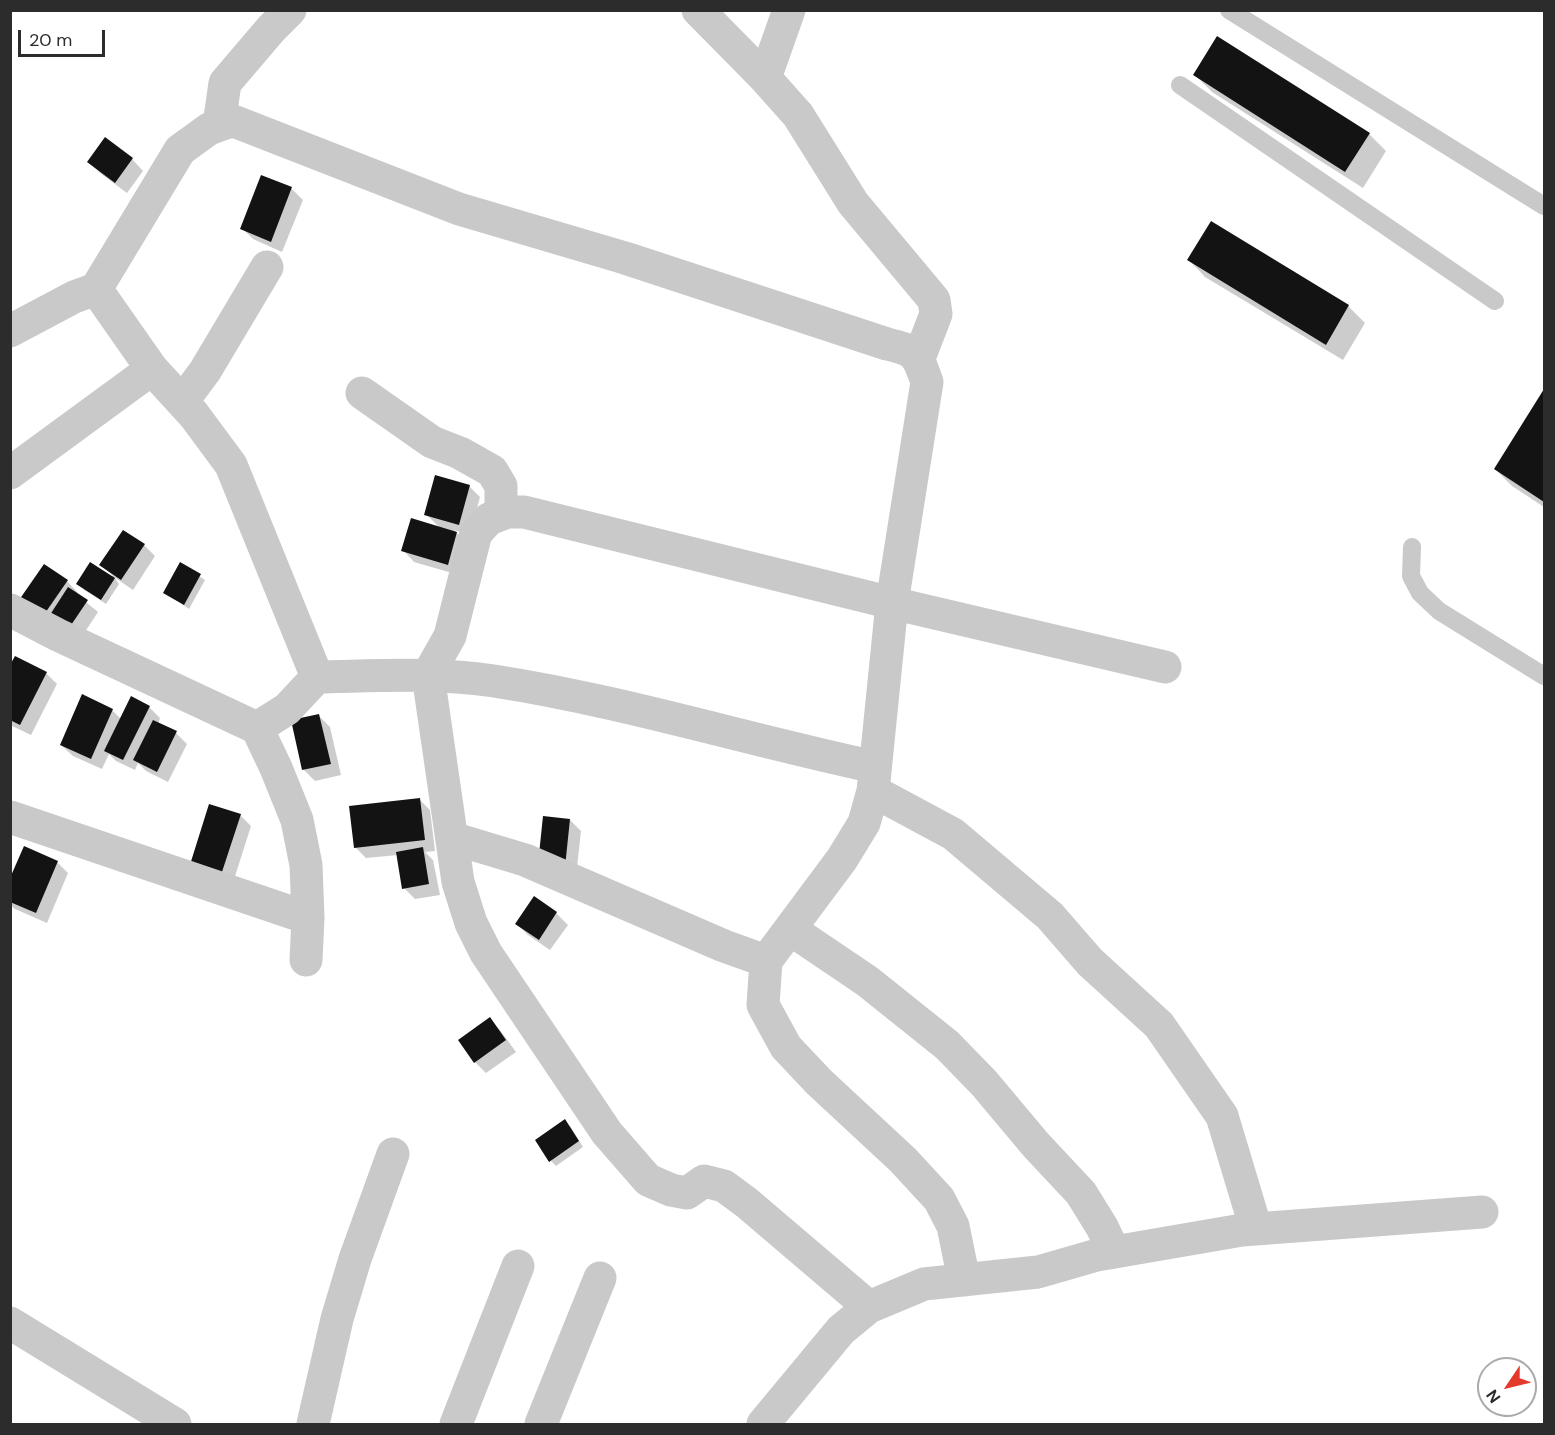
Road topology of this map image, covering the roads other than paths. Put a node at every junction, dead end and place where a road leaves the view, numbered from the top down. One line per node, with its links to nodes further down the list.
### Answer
1 (290, 10): 7 (street)
2 (698, 10): 5 (street)
3 (789, 10): 5 (street)
4 (1229, 10): 8 (lane)
5 (765, 78): 13 (street)
6 (1180, 85): 11 (lane)
7 (219, 125): 10 (street); 13 (street)
8 (1545, 206)
9 (267, 267): 16 (street)
10 (96, 289): 12 (street); 14 (street)
11 (1495, 302)
12 (10, 331)
13 (919, 358): 20 (street)
14 (153, 369): 16 (street); 17 (street)
15 (362, 393): 18 (street)
16 (182, 402): 24 (street)
17 (10, 473)
18 (501, 514): 20 (street); 23 (street)
19 (1412, 547): 25 (lane)
20 (892, 603): 22 (street); 27 (street)
21 (10, 610): 26 (street)
22 (1165, 666)
23 (428, 675): 24 (street); 27 (street); 29 (street)
24 (317, 676): 26 (street)
25 (1545, 676)
26 (256, 728): 30 (street)
27 (874, 779): 31 (street); 36 (street)
28 (10, 817): 30 (street)
29 (452, 838): 33 (street); 41 (street)
30 (308, 918): 32 (street)
31 (790, 929): 33 (street); 37 (street)
32 (306, 960)
33 (766, 960): 40 (street)
34 (393, 1154): 44 (street)
35 (1482, 1212): 36 (street)
36 (1256, 1229): 37 (street)
37 (1114, 1252): 40 (street)
38 (518, 1266): 45 (street)
39 (600, 1278): 46 (street)
40 (964, 1280): 41 (street)
41 (869, 1307): 47 (street)
42 (10, 1323): 43 (street)
43 (175, 1425)
44 (313, 1425)
45 (456, 1425)
46 (541, 1425)
47 (763, 1425)

